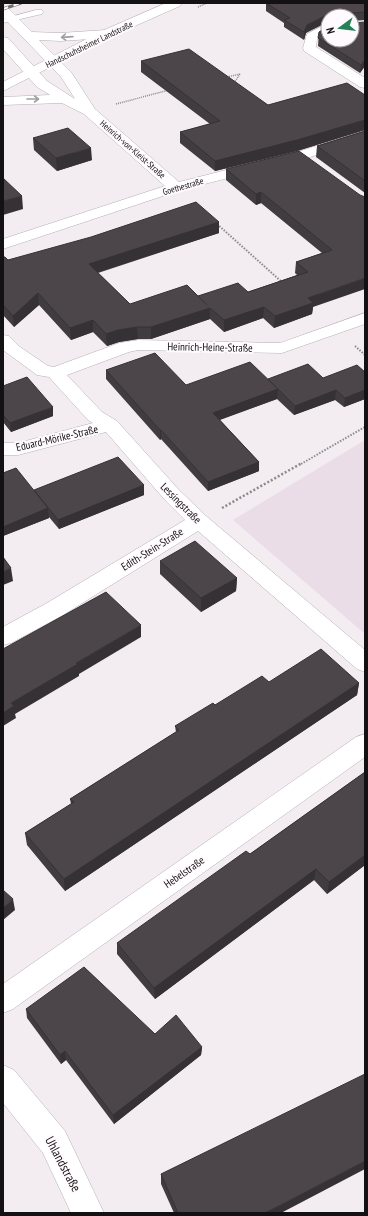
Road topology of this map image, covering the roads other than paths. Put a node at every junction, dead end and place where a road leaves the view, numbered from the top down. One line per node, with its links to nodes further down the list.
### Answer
1 (176, 3): 5 (street, Handschuhsheimer Landstraße)
2 (39, 12): 3 (lane)
3 (6, 17): 6 (street, Heinrich-von-Kleist-Straße)
4 (320, 32): 10 (street)
5 (106, 34): 6 (street, one-way to 6); 8 (street, Handschuhsheimer Landstraße)
6 (27, 36): 8 (street, Heinrich-von-Kleist-Straße)
7 (3, 41): 9 (street, Heinrich-von-Kleist-Straße)
8 (53, 61): 9 (street, Handschuhsheimer Landstraße); 14 (street, Heinrich-von-Kleist-Straße)
9 (31, 72): 11 (street, Handschuhsheimer Landstraße); 12 (street, Heinrich-von-Kleist-Straße)
10 (365, 84)
11 (3, 87)
12 (64, 99): 13 (street, one-way to 12); 14 (street, Heinrich-von-Kleist-Straße)
13 (3, 101)
14 (90, 112): 18 (street, Heinrich-von-Kleist-Straße)
15 (365, 134): 16 (street, Goethestraße)
16 (302, 155): 17 (street); 18 (street, Goethestraße)
17 (314, 164)
18 (176, 187): 19 (street, Goethestraße)
19 (3, 244)
20 (365, 318): 22 (street, Heinrich-Heine-Straße)
21 (3, 340): 22 (street, Lessingstraße)
22 (55, 374): 23 (street, Lessingstraße)
23 (110, 425): 24 (street, Eduard-Mörike-Straße); 25 (street, Lessingstraße)
24 (3, 449)
25 (198, 521): 26 (street, Edith-Stein-Straße); 27 (street, Lessingstraße)
26 (3, 637)
27 (365, 663)
28 (365, 744): 29 (street, Hebelstraße)
29 (3, 1000)
30 (3, 1080): 31 (street, Uhlandstraße)
31 (88, 1213)

